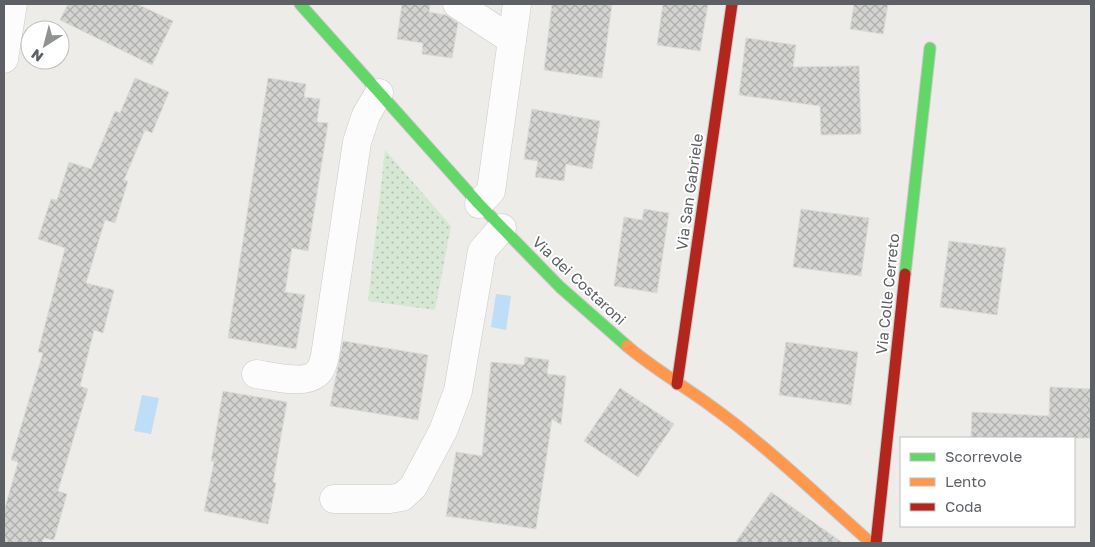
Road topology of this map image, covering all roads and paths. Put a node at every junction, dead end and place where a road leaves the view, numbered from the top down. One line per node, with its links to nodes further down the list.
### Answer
1 (12, 4): 8 (street)
2 (300, 4): 9 (street, Via dei Costaroni)
3 (457, 4): 6 (street)
4 (517, 4): 6 (street)
5 (732, 4): 13 (street, Via San Gabriele)
6 (512, 40): 10 (street)
7 (930, 48): 16 (street, Via Colle Cerreto)
8 (4, 59)
9 (379, 93): 10 (street, Via dei Costaroni); 12 (street)
10 (479, 204): 11 (street, Via dei Costaroni)
11 (502, 228): 13 (street, Via dei Costaroni); 14 (street)
12 (256, 374)
13 (677, 384): 15 (street, Via dei Costaroni)
14 (334, 499)
15 (871, 543)
16 (876, 543)

